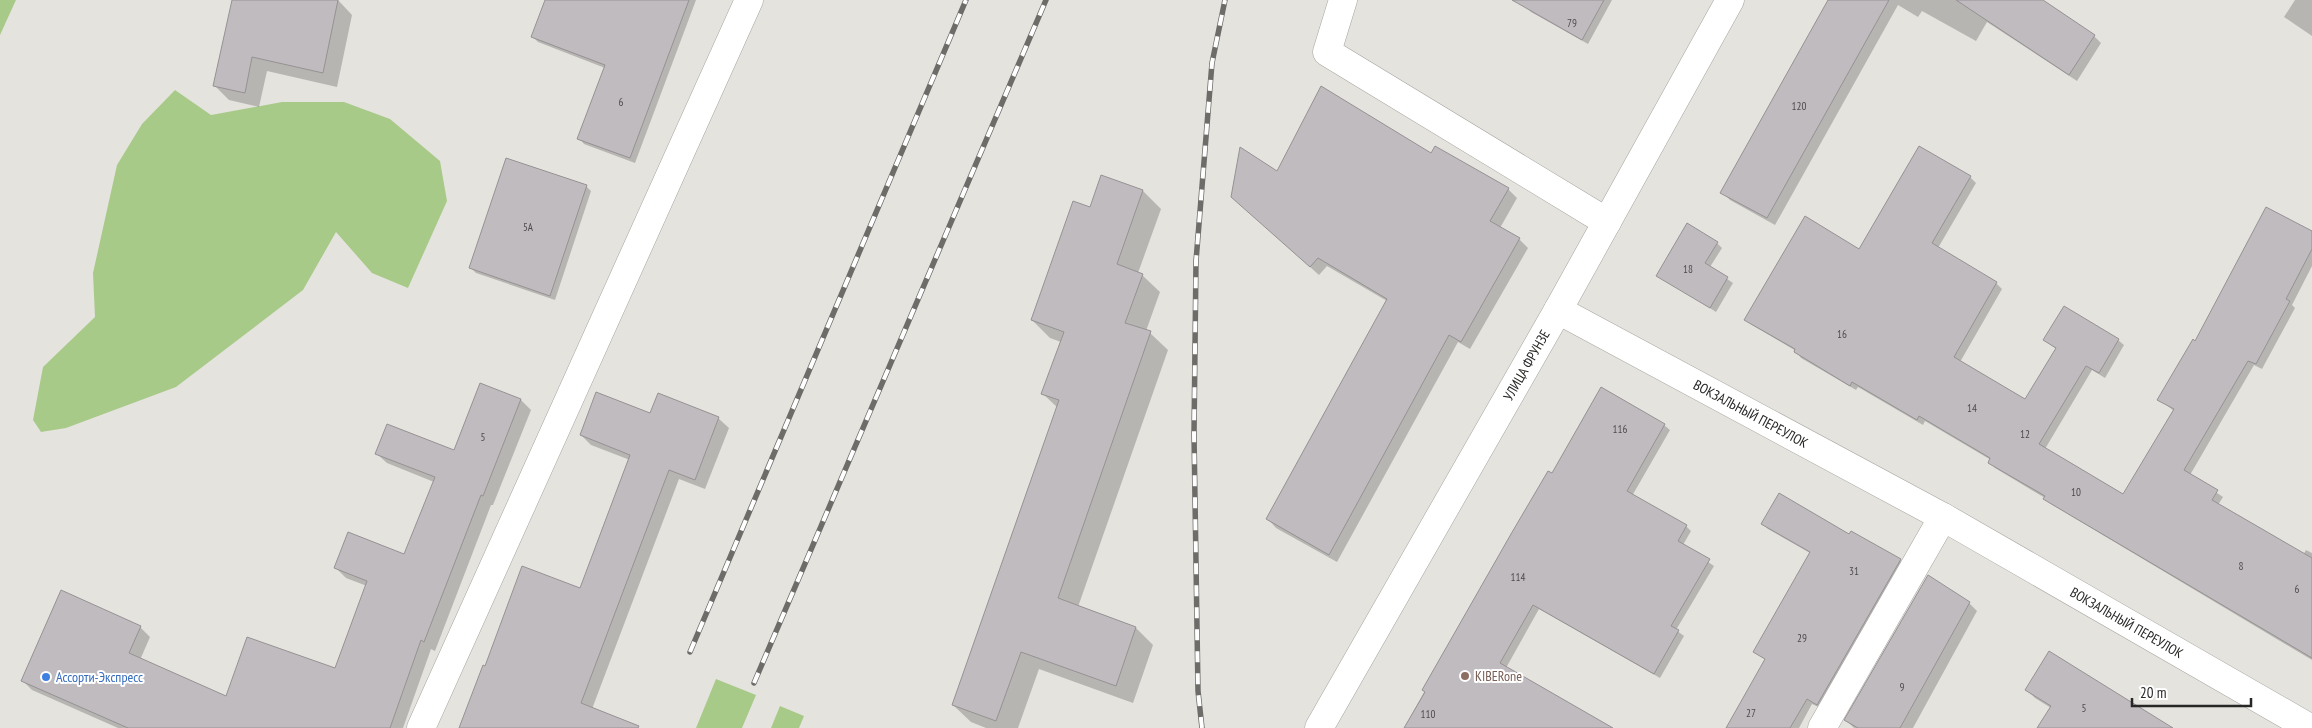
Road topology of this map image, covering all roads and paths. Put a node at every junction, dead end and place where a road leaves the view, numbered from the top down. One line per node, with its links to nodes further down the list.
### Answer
1 (749, 0): 7 (street)
2 (1343, 0): 4 (street)
3 (1730, 0): 4 (street, УЛИЦА ФРУНЗЕ)
4 (1607, 222): 5 (street, УЛИЦА ФРУНЗЕ)
5 (1558, 310): 6 (street, ВОКЗАЛЬНЫЙ ПЕРЕУЛОК); 8 (street, УЛИЦА ФРУНЗЕ)
6 (1943, 517): 9 (street); 10 (street, ВОКЗАЛЬНЫЙ ПЕРЕУЛОК)
7 (421, 728)
8 (1319, 728)
9 (1822, 728)
10 (2310, 728)

